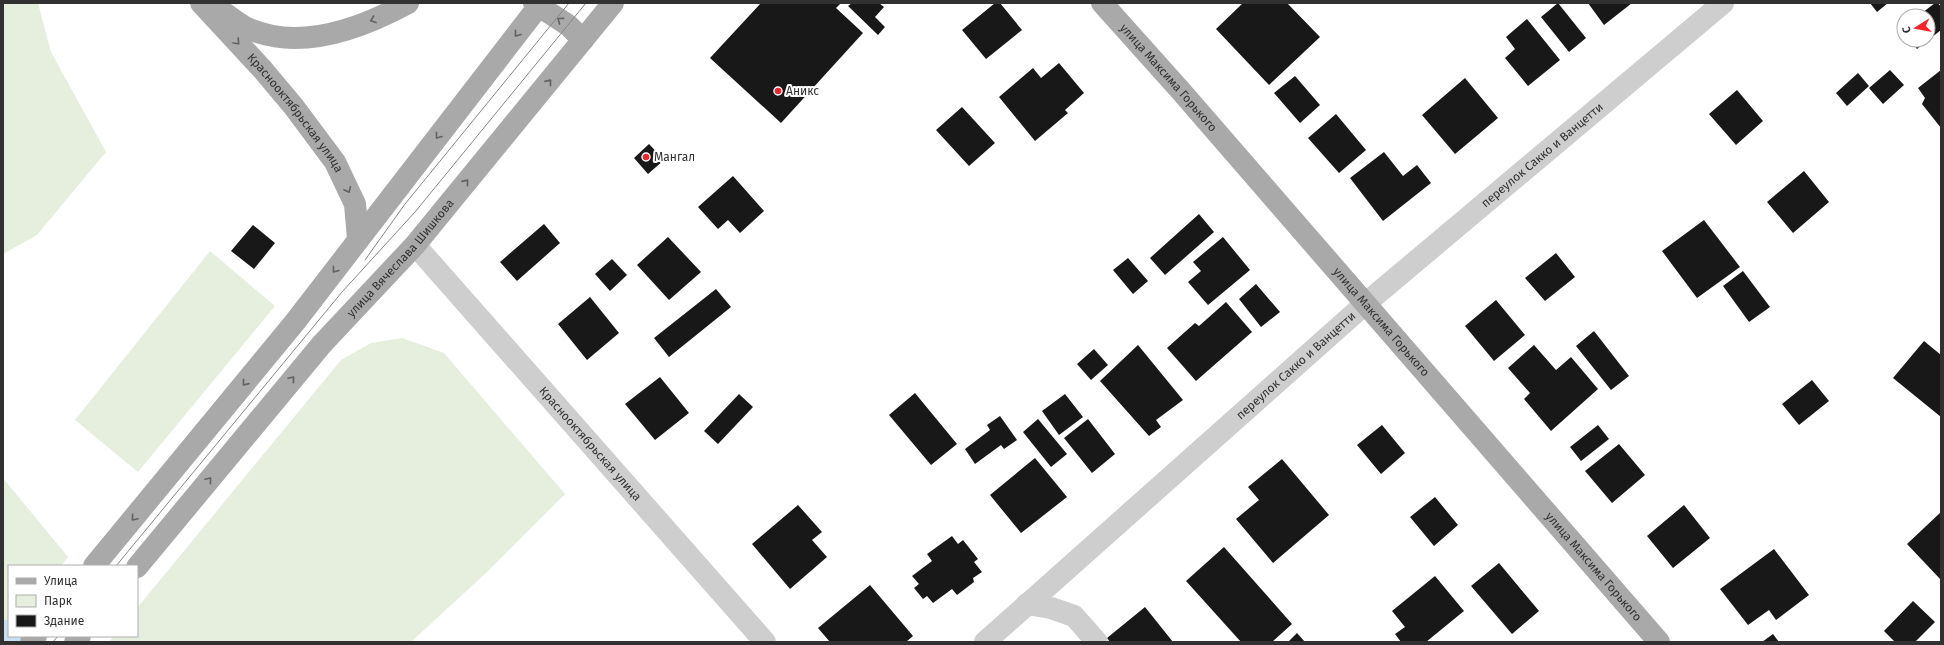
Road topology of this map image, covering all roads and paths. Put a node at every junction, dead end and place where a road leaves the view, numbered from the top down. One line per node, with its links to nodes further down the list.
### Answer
1 (201, 3): 9 (main road, Краснооктябрьская улица, one-way to 9)
2 (209, 3): 3 (main road, one-way to 2)
3 (408, 3)
4 (613, 3): 8 (main road, улица Вячеслава Шишкова)
5 (1102, 3): 11 (main road, улица Максима Горького)
6 (1723, 3): 11 (street, переулок Сакко и Ванцетти)
7 (539, 4): 8 (main road, one-way to 7); 9 (main road, one-way to 9)
8 (583, 40): 10 (main road, улица Вячеслава Шишкова, one-way to 8)
9 (358, 239): 12 (main road, one-way to 12)
10 (415, 245): 13 (main road, улица Вячеслава Шишкова, one-way to 10); 15 (street, Краснооктябрьская улица)
11 (1365, 304): 14 (street, переулок Сакко и Ванцетти); 18 (main road, улица Максима Горького)
12 (95, 565)
13 (138, 566)
14 (1028, 604): 16 (street, переулок Сакко и Ванцетти); 17 (street)
15 (765, 642)
16 (985, 642)
17 (1097, 642)
18 (1659, 642)

